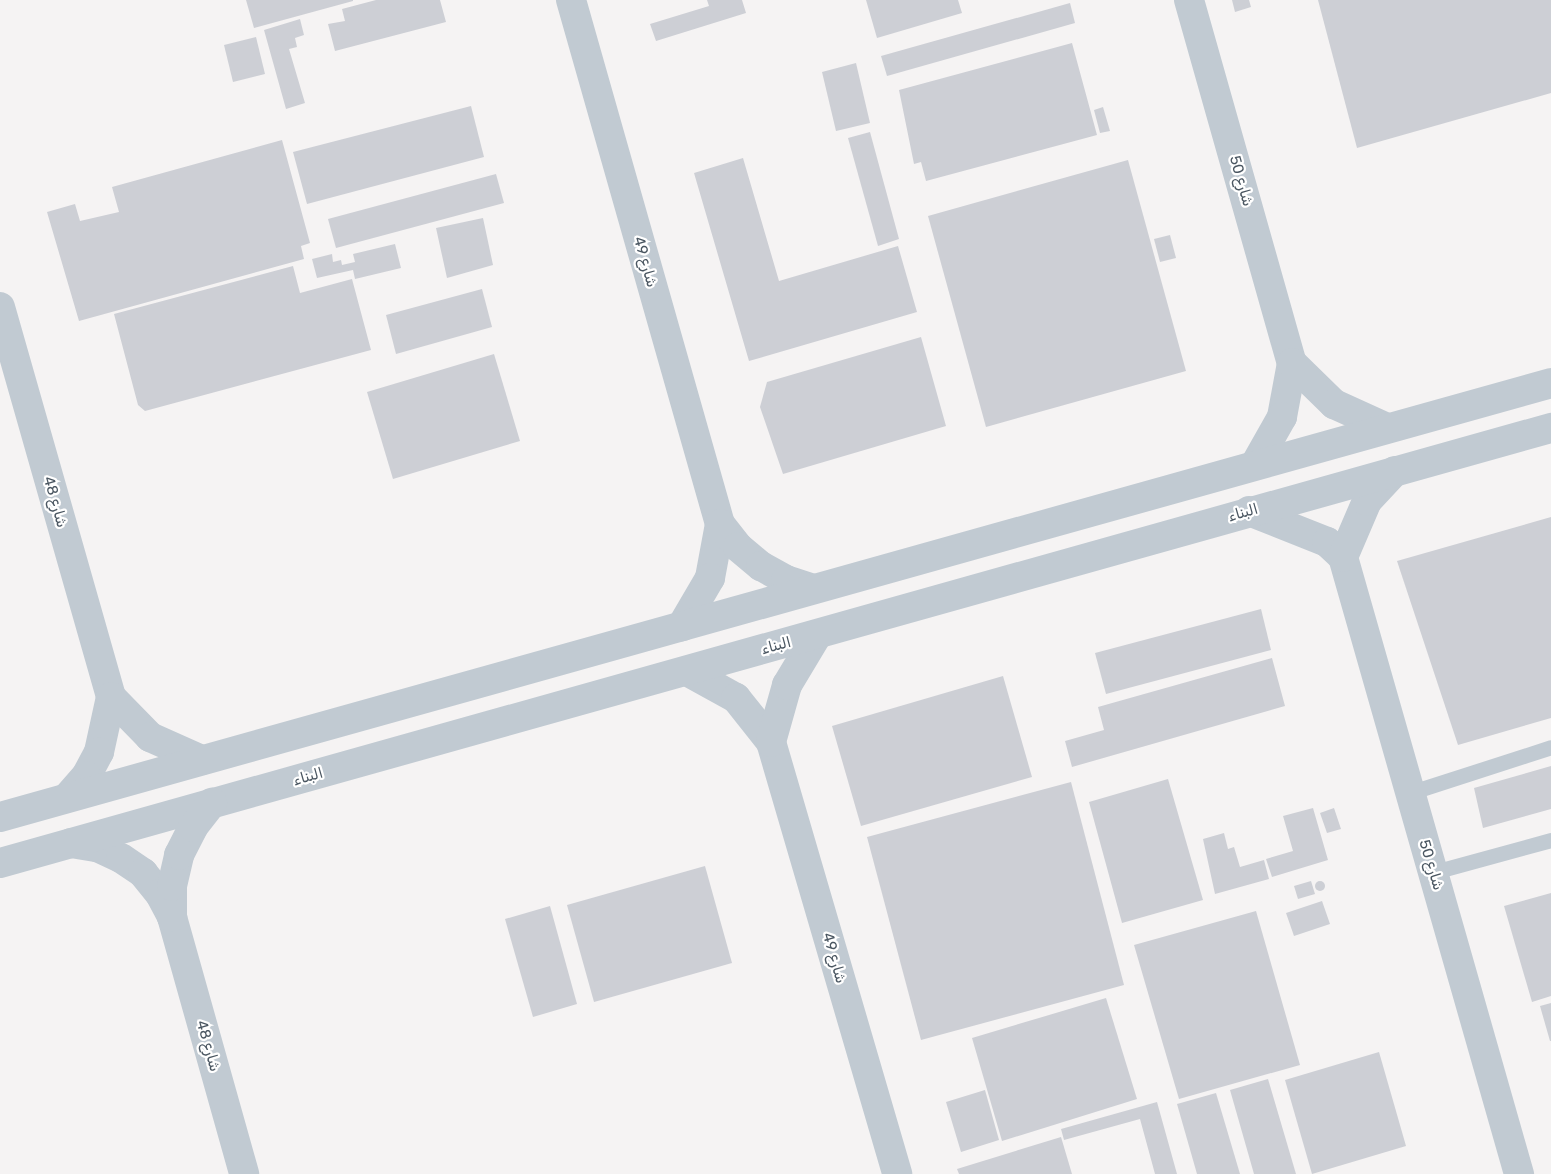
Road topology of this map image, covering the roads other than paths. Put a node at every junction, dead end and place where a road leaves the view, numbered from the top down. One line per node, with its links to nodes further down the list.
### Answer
1 (571, 0): 11 (street, شارع 49)
2 (1189, 0): 4 (street, شارع 50)
3 (0, 307): 17 (street, شارع 48)
4 (1292, 363): 6 (street, شارع 50); 8 (street, شارع 50)
5 (1551, 382): 6 (street)
6 (1387, 428): 8 (street)
7 (1551, 428): 9 (street, البناء)
8 (1255, 465): 13 (street)
9 (1396, 471): 10 (street, البناء); 12 (street)
10 (1249, 511): 12 (street); 15 (street, البناء)
11 (720, 524): 13 (street, شارع 49); 14 (street, شارع 49)
12 (1343, 557): 21 (street, شارع 50)
13 (814, 589): 14 (street)
14 (682, 626): 20 (street)
15 (817, 635): 16 (street, البناء); 18 (street)
16 (687, 671): 18 (street, شارع 49); 23 (street, البناء)
17 (111, 698): 20 (street, شارع 48); 22 (street, شارع 48)
18 (771, 741): 31 (street, شارع 49)
19 (1551, 747): 21 (lane)
20 (202, 760): 22 (street)
21 (1409, 793): 28 (street, شارع 50)
22 (68, 797): 24 (street)
23 (212, 803): 26 (street, البناء); 29 (street, شارع 48)
24 (0, 817)
25 (1551, 840): 28 (lane)
26 (71, 843): 27 (street, البناء); 29 (street, شارع 48)
27 (0, 863)
28 (1434, 872): 32 (street, شارع 50)
29 (172, 917): 30 (street, شارع 48)
30 (244, 1174)
31 (897, 1174)
32 (1519, 1174)

